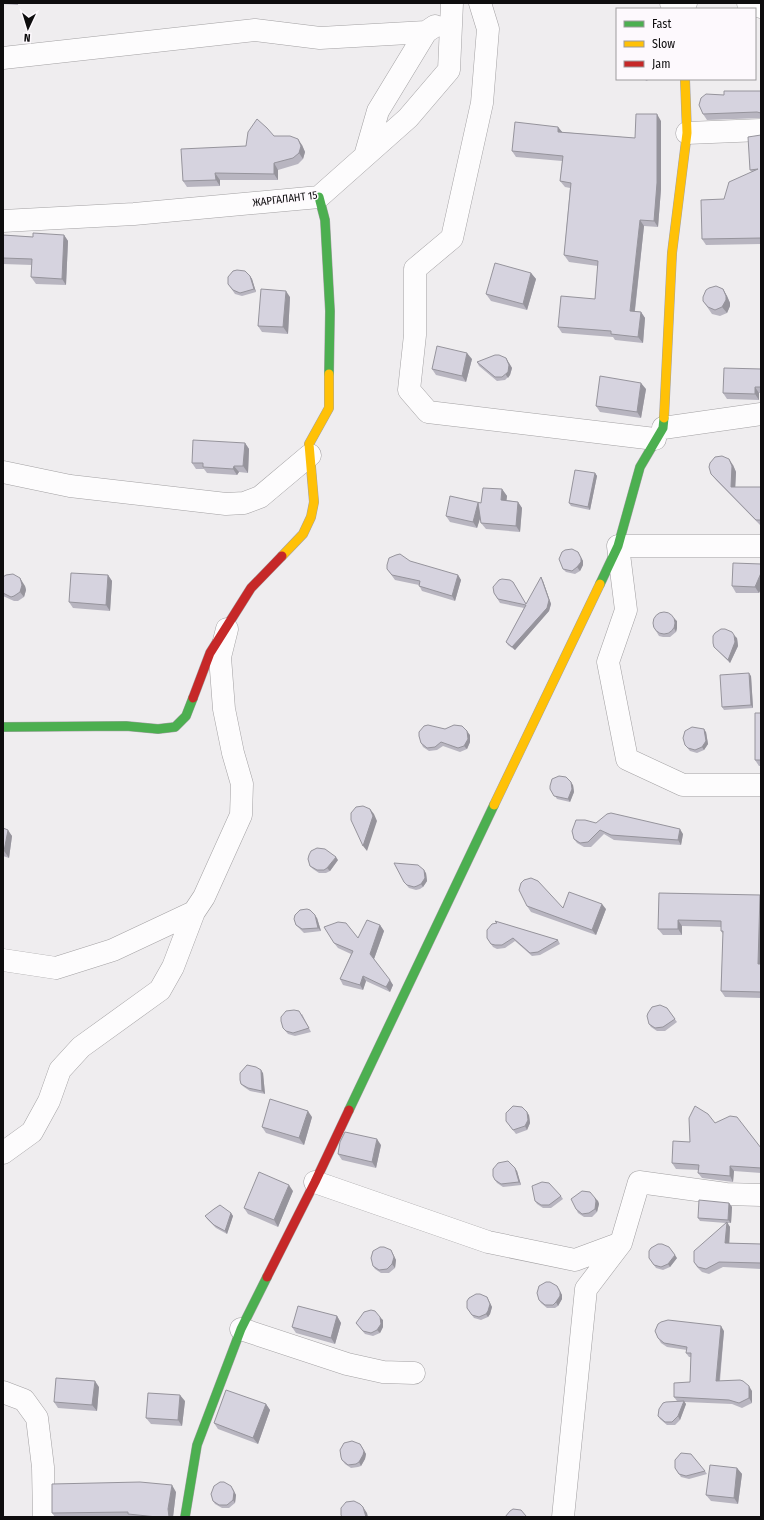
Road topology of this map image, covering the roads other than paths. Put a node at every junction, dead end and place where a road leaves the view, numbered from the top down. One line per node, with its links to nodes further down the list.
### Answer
1 (480, 3): 14 (street)
2 (748, 3): 3 (street)
3 (761, 7)
4 (451, 10): 5 (street); 10 (street, ЖАРГАЛАНТ 15)
5 (426, 32): 6 (street); 10 (street)
6 (3, 58)
7 (684, 80): 9 (street)
8 (761, 130): 9 (street)
9 (687, 133): 14 (street)
10 (365, 156): 11 (street, ЖАРГАЛАНТ 15)
11 (319, 197): 12 (street, ЖАРГАЛАНТ 15); 15 (street)
12 (3, 221)
13 (761, 414): 14 (street)
14 (659, 433): 17 (street)
15 (310, 455): 16 (street); 19 (street)
16 (3, 472)
17 (618, 546): 18 (street); 21 (street); 25 (street)
18 (761, 546)
19 (227, 628): 20 (street); 22 (street)
20 (3, 727)
21 (761, 785)
22 (194, 912): 23 (street); 24 (street)
23 (3, 960)
24 (3, 1153)
25 (315, 1182): 27 (street); 28 (street)
26 (761, 1195): 27 (street)
27 (621, 1243): 33 (street)
28 (241, 1329): 29 (street); 32 (street)
29 (414, 1373)
30 (3, 1392): 31 (street)
31 (44, 1517)
32 (185, 1517)
33 (563, 1517)

